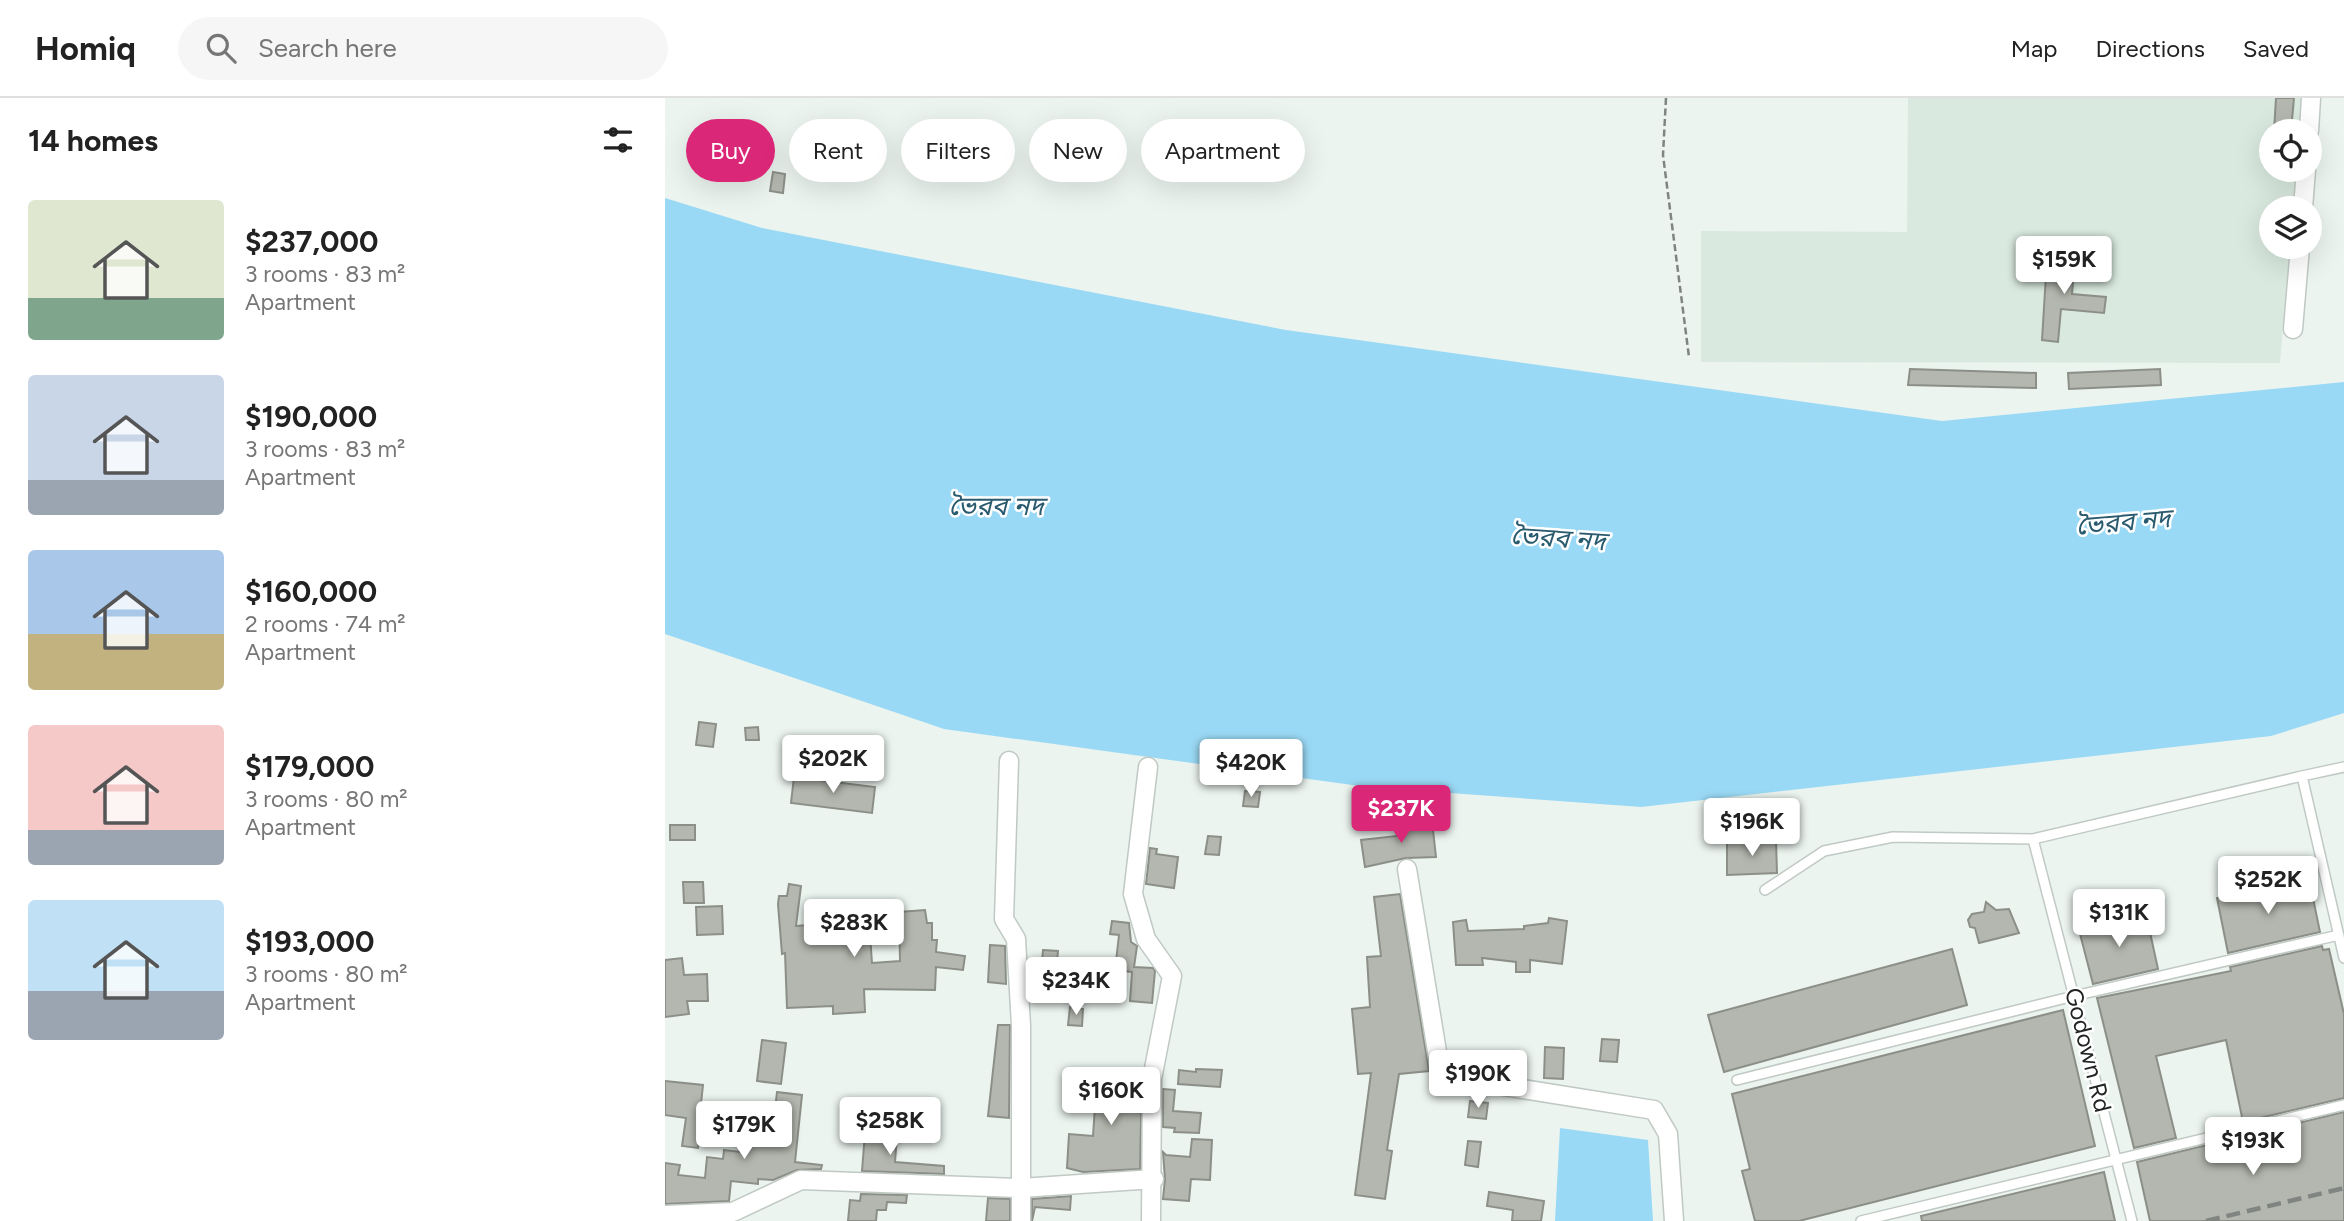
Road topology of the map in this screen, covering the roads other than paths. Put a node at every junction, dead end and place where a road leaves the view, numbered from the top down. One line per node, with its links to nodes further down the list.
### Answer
1 (2311, 98): 2 (street)
2 (2310, 119)
3 (2299, 259): 4 (street)
4 (2293, 329)
5 (1009, 761): 19 (street)
6 (1148, 767): 18 (street)
7 (2344, 767): 8 (lane)
8 (2302, 776): 9 (lane); 12 (lane)
9 (2033, 839): 11 (lane); 14 (lane, Godown Rd)
10 (1407, 869): 23 (street)
11 (1765, 890)
12 (2339, 935): 13 (lane); 14 (lane)
13 (2344, 958)
14 (2074, 996): 15 (lane); 17 (lane, Godown Rd)
15 (1737, 1080)
16 (2344, 1105): 17 (lane)
17 (2115, 1158): 24 (lane); 25 (lane, Godown Rd)
18 (1153, 1179): 19 (street); 22 (street)
19 (1021, 1188): 20 (street); 21 (street)
20 (665, 1215)
21 (1021, 1221)
22 (1151, 1221)
23 (1674, 1221)
24 (1861, 1221)
25 (2132, 1221)

